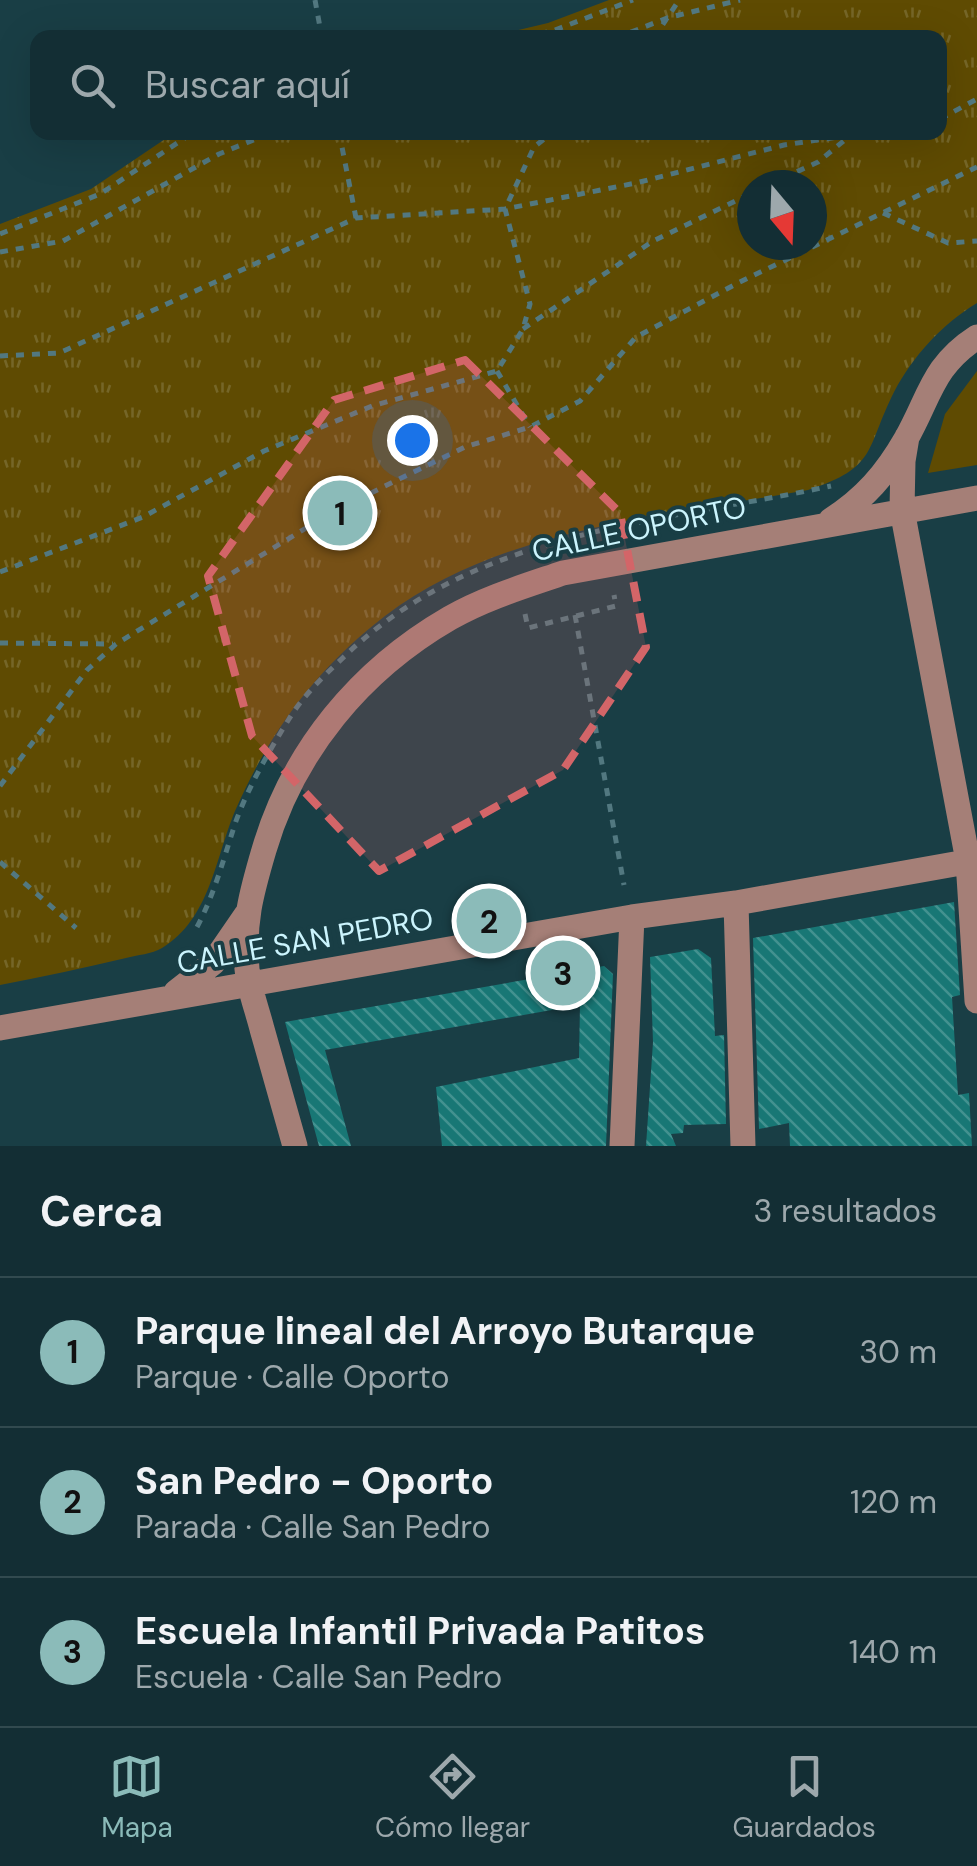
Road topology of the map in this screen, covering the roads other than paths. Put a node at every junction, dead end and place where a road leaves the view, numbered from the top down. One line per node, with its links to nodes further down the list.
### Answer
1 (977, 337): 2 (street)
2 (907, 437): 4 (street); 5 (street)
3 (977, 498): 4 (street, CALLE OPORTO)
4 (902, 510): 5 (street, CALLE OPORTO); 6 (street)
5 (823, 526): 8 (street, CALLE OPORTO)
6 (973, 861): 7 (street, CALLE SAN PEDRO); 12 (street)
7 (736, 903): 9 (street, CALLE SAN PEDRO); 16 (street)
8 (246, 916): 10 (street, CALLE OPORTO); 11 (street, CALLE OPORTO)
9 (632, 917): 10 (street, CALLE SAN PEDRO); 15 (street)
10 (250, 984): 11 (street, CALLE SAN PEDRO); 14 (street, CALLE OPORTO)
11 (162, 1000): 13 (street, CALLE SAN PEDRO)
12 (977, 1001)
13 (0, 1028)
14 (295, 1146)
15 (622, 1146)
16 (743, 1146)

